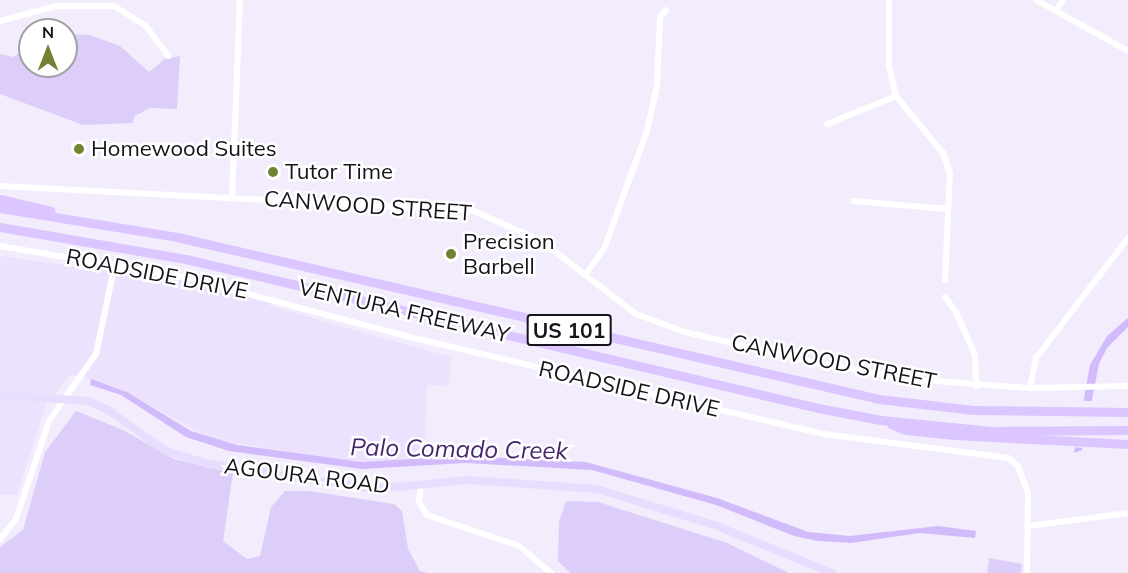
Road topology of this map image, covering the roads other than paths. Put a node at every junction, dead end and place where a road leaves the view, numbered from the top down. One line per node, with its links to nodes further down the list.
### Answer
1 (240, 0): 13 (street)
2 (889, 0): 10 (street)
3 (1036, 0): 6 (street)
4 (1063, 0): 6 (street)
5 (666, 10): 23 (street)
6 (1056, 11): 8 (street)
7 (0, 21): 9 (street)
8 (1128, 51)
9 (168, 56)
10 (896, 96): 11 (street); 17 (street)
11 (827, 124)
12 (0, 186): 13 (street, CANWOOD STREET)
13 (232, 198): 23 (street, CANWOOD STREET)
14 (0, 199): 18 (highway)
15 (854, 201): 17 (street)
16 (0, 207): 18 (highway, VENTURA FREEWAY / US 101)
17 (948, 209): 24 (street)
18 (70, 218): 31 (highway, VENTURA FREEWAY / US 101)
19 (0, 227): 32 (highway, VENTURA FREEWAY / US 101)
20 (1128, 238): 28 (street)
21 (0, 246): 22 (street, ROADSIDE DRIVE)
22 (115, 264): 30 (street); 37 (street, ROADSIDE DRIVE)
23 (585, 275): 26 (street, CANWOOD STREET)
24 (945, 280)
25 (945, 297): 26 (street)
26 (976, 386): 28 (street, CANWOOD STREET)
27 (1128, 386): 28 (street, CANWOOD STREET)
28 (1030, 388)
29 (0, 395): 30 (main road, AGOURA ROAD)
30 (66, 398): 35 (main road, AGOURA ROAD); 38 (street)
31 (1128, 410)
32 (881, 420): 33 (highway, VENTURA FREEWAY / US 101); 34 (highway)
33 (1128, 430)
34 (1128, 444)
35 (421, 485): 39 (street); 40 (main road, AGOURA ROAD)
36 (1128, 513): 37 (street)
37 (1029, 526): 41 (street)
38 (0, 539)
39 (551, 573)
40 (832, 573)
41 (1027, 573)

